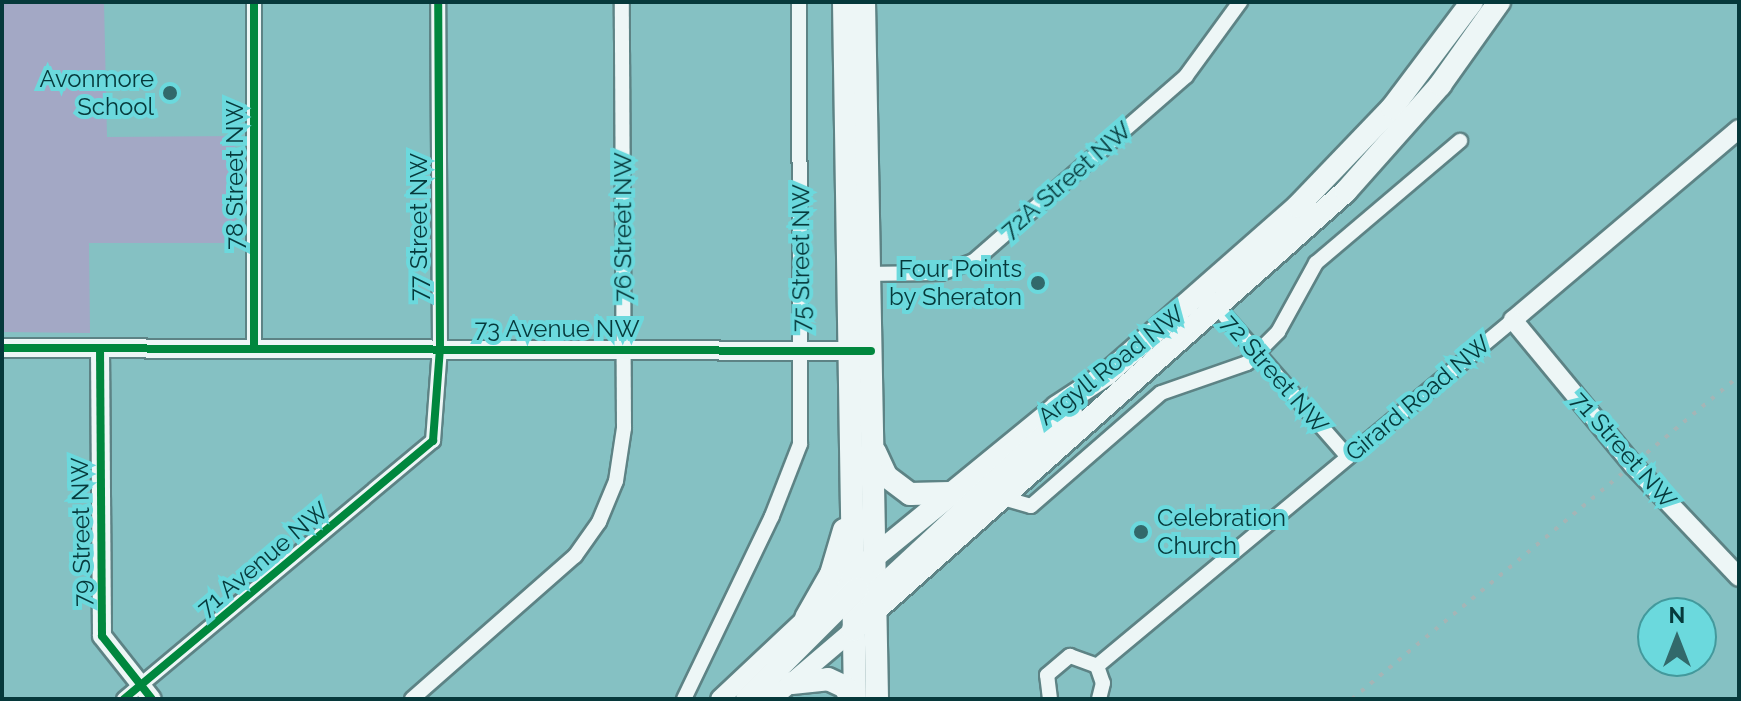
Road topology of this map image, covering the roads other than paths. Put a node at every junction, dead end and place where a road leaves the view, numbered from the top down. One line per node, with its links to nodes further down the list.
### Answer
1 (254, 2): 17 (street, 78 Street NW)
2 (438, 2): 18 (street, 77 Street NW)
3 (622, 2): 19 (street, 76 Street NW)
4 (799, 2): 20 (street, 75 Street NW)
5 (844, 2): 12 (main road, 75 Street NW)
6 (864, 2): 12 (main road, 75 Street NW)
7 (1240, 2): 12 (street, 72A Street NW)
8 (1472, 2): 13 (main road, Argyll Road NW)
9 (1499, 2): 13 (main road, Argyll Road NW)
10 (1739, 129): 14 (street, Girard Road NW)
11 (1460, 141): 22 (street)
12 (860, 274): 21 (main road, 75 Street NW)
13 (1210, 299): 22 (street, 72 Street NW); 23 (main road, Argyll Road NW); 28 (main road, Argyll Road NW)
14 (1513, 320): 26 (street, Girard Road NW); 31 (street, 71 Street NW)
15 (2, 348): 16 (street, 73 Avenue NW)
16 (100, 348): 17 (street, 73 Avenue NW); 37 (street, 79 Street NW)
17 (254, 348): 18 (street, 73 Avenue NW)
18 (440, 348): 19 (street, 73 Avenue NW); 25 (street, 77 Street NW)
19 (624, 350): 20 (street, 73 Avenue NW); 39 (street, 76 Street NW)
20 (802, 350): 21 (street, 73 Avenue NW); 40 (street, 75 Street NW)
21 (860, 351): 24 (main road, 75 Street NW); 29 (main road, 75 Street NW)
22 (1258, 354): 26 (street, 72 Street NW); 28 (street)
23 (1107, 374): 27 (main road, Argyll Road NW); 32 (main road)
24 (870, 436): 27 (main road); 30 (main road, 75 Street NW)
25 (426, 448): 37 (street, 71 Avenue NW)
26 (1348, 457): 35 (street, Girard Road NW)
27 (952, 493): 30 (main road, Argyll Road NW)
28 (1003, 498): 32 (main road, Argyll Road NW)
29 (850, 505): 32 (main road, 75 Street NW); 33 (main road)
30 (874, 556): 32 (main road, Argyll Road NW)
31 (1739, 577)
32 (864, 592): 33 (street, Argyll Road NW); 34 (main road, 75 Street NW); 42 (main road); 45 (main road, 75 Street NW)
33 (806, 618): 41 (street, Argyll Road NW)
34 (853, 630): 36 (street); 44 (main road, 75 Street NW)
35 (1097, 666): 46 (street); 47 (street)
36 (792, 683): 43 (street); 44 (main road)
37 (146, 692): 38 (street, 71 Avenue NW)
38 (124, 699)
39 (412, 699)
40 (684, 699)
41 (720, 699)
42 (747, 699)
43 (772, 699)
44 (853, 699)
45 (877, 699)
46 (1050, 699)
47 (1099, 699)

